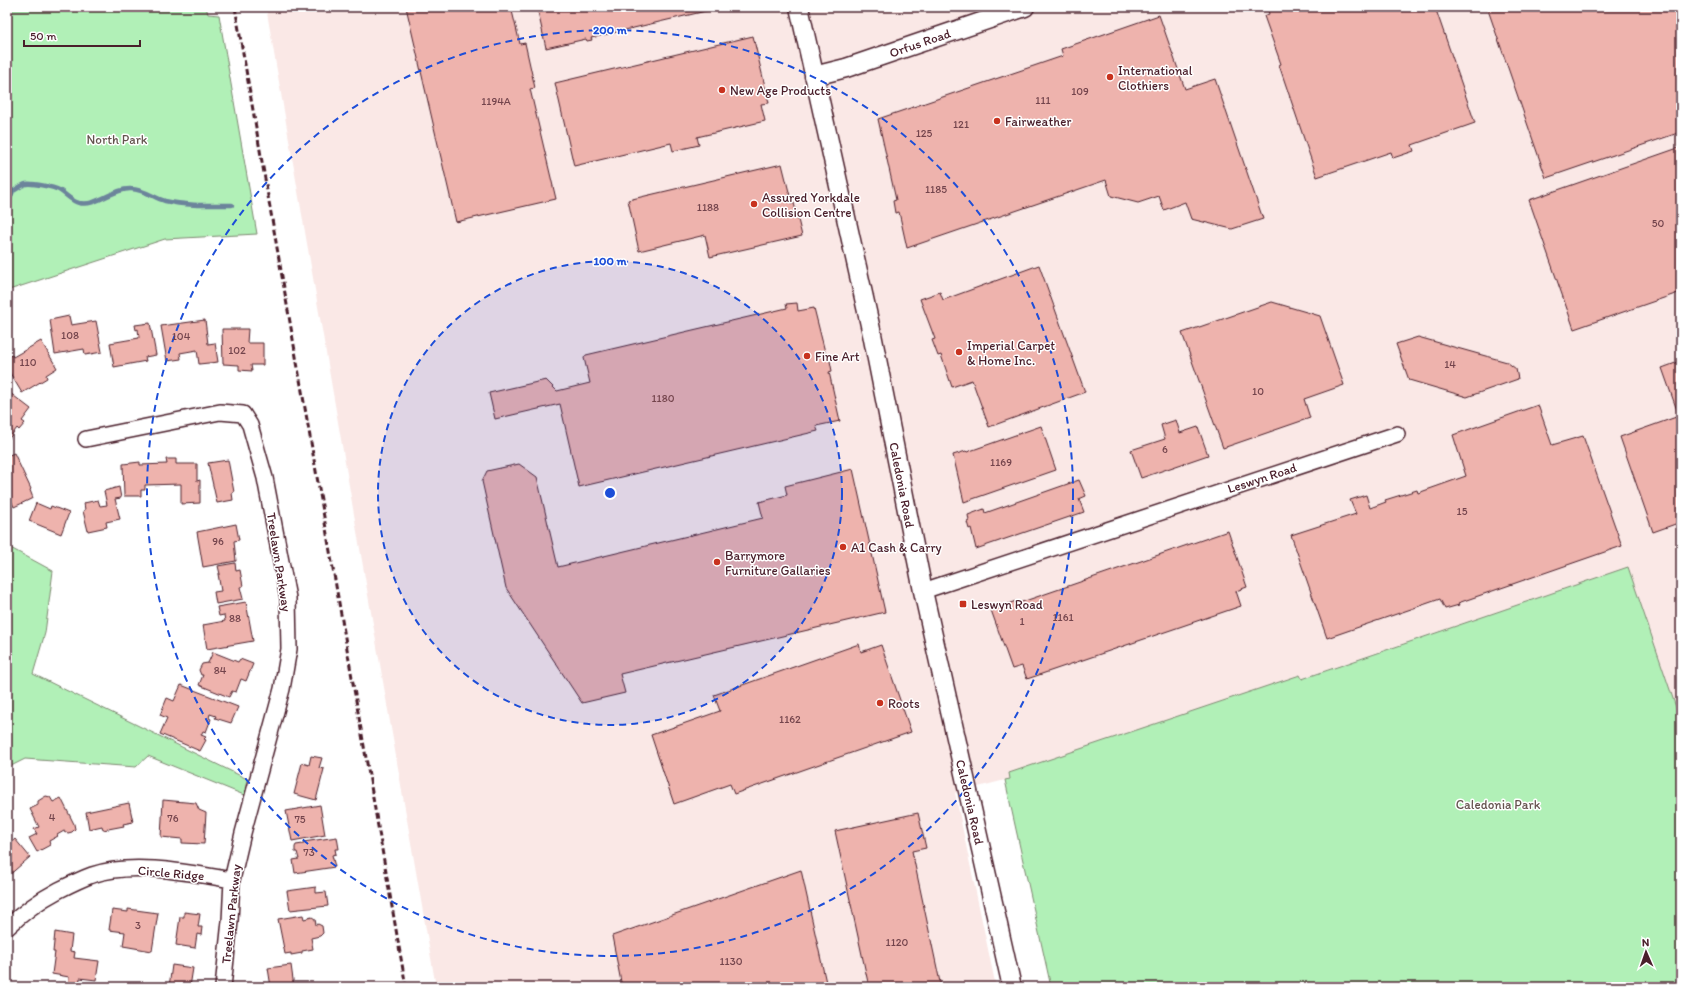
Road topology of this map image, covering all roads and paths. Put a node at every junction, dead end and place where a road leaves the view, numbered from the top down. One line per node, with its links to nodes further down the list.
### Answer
1 (798, 7): 3 (street, Caledonia Road)
2 (1025, 7): 3 (street, Orfus Road)
3 (814, 76): 6 (street, Caledonia Road)
4 (1397, 434): 6 (street, Leswyn Road)
5 (86, 439): 7 (street, Treelawn Parkway)
6 (923, 591): 10 (street, Caledonia Road)
7 (232, 880): 8 (street, Circle Ridge); 9 (street, Treelawn Parkway)
8 (7, 928)
9 (223, 987)
10 (1012, 987)

